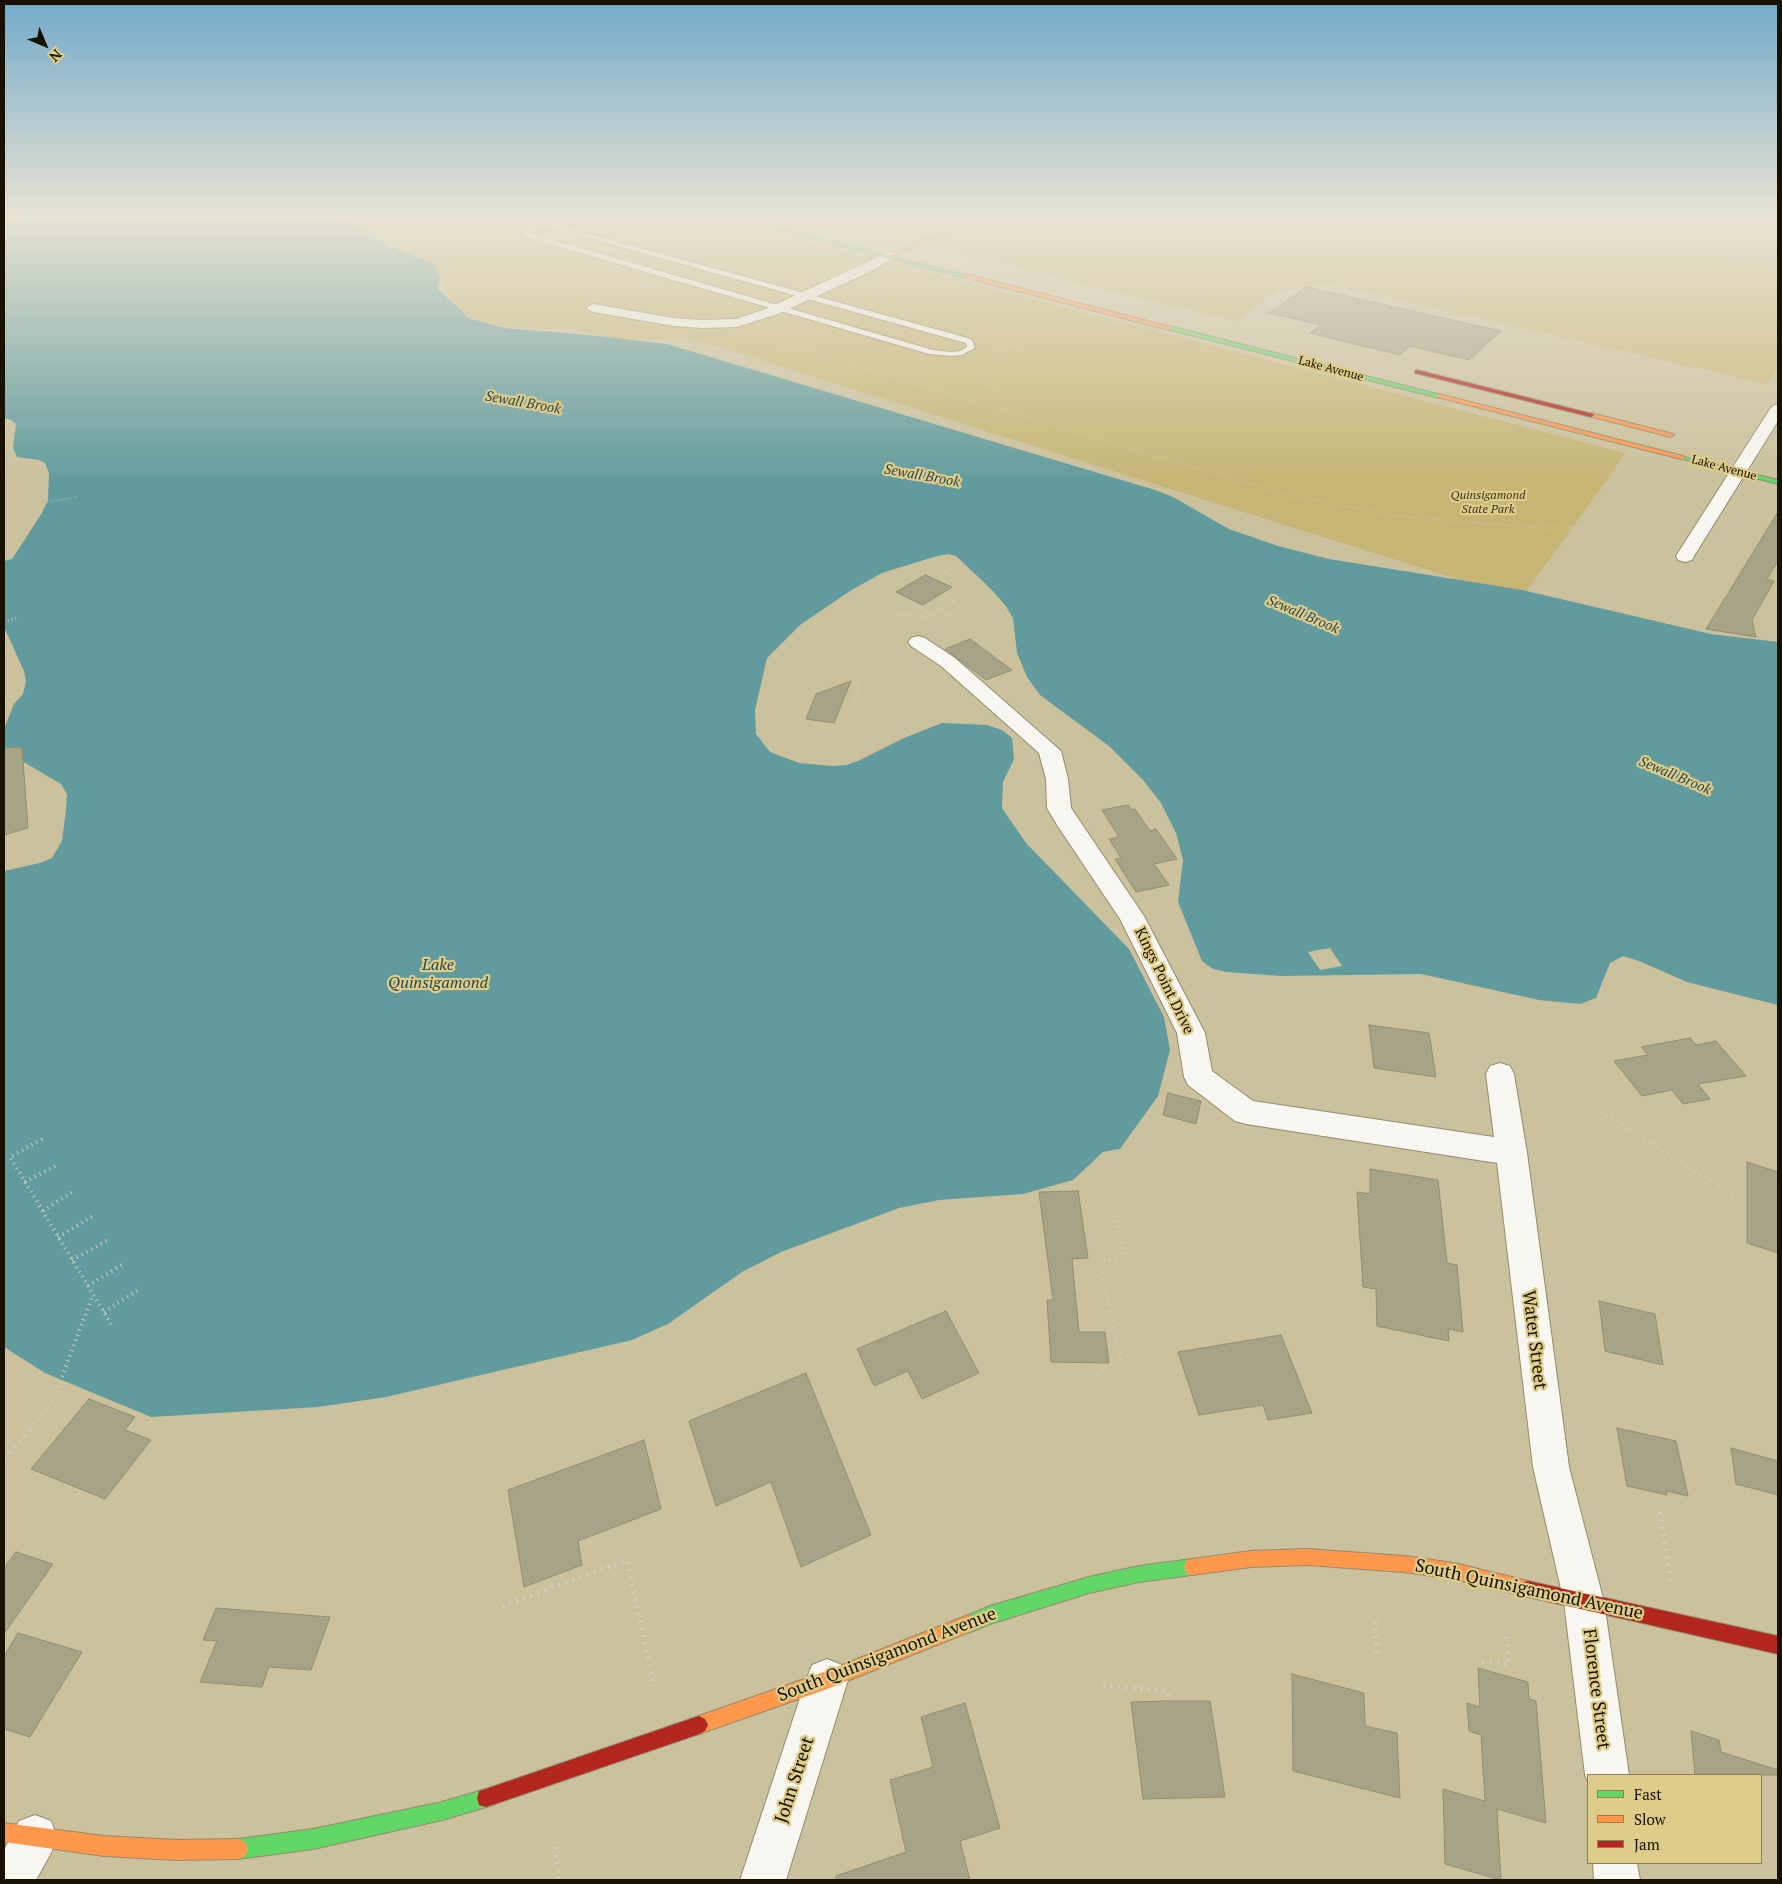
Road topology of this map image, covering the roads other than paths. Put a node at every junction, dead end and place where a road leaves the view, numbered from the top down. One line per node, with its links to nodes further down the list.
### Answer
1 (775, 307): 5 (lane)
2 (845, 307): 5 (lane)
3 (1088, 307): 9 (main road, Lake Avenue)
4 (592, 308): 5 (street)
5 (779, 308)
6 (1402, 368): 8 (main road, Lake Avenue)
7 (1778, 409): 9 (street)
8 (1680, 438)
9 (1738, 471): 10 (main road, Lake Avenue); 11 (street)
10 (1778, 482)
11 (1686, 556)
12 (918, 642): 14 (street, Kings Point Drive)
13 (1500, 1074): 14 (street, Water Street)
14 (1512, 1154): 15 (street, Water Street)
15 (1584, 1602): 16 (main road, South Quinsigamond Avenue); 17 (main road, South Quinsigamond Avenue); 18 (street, Florence Street)
16 (1778, 1645)
17 (827, 1680): 19 (main road, South Quinsigamond Avenue); 22 (street, John Street)
18 (1607, 1774)
19 (20, 1835): 21 (street)
20 (1615, 1864): 23 (street)
21 (12, 1880)
22 (763, 1880)
23 (1617, 1880)

